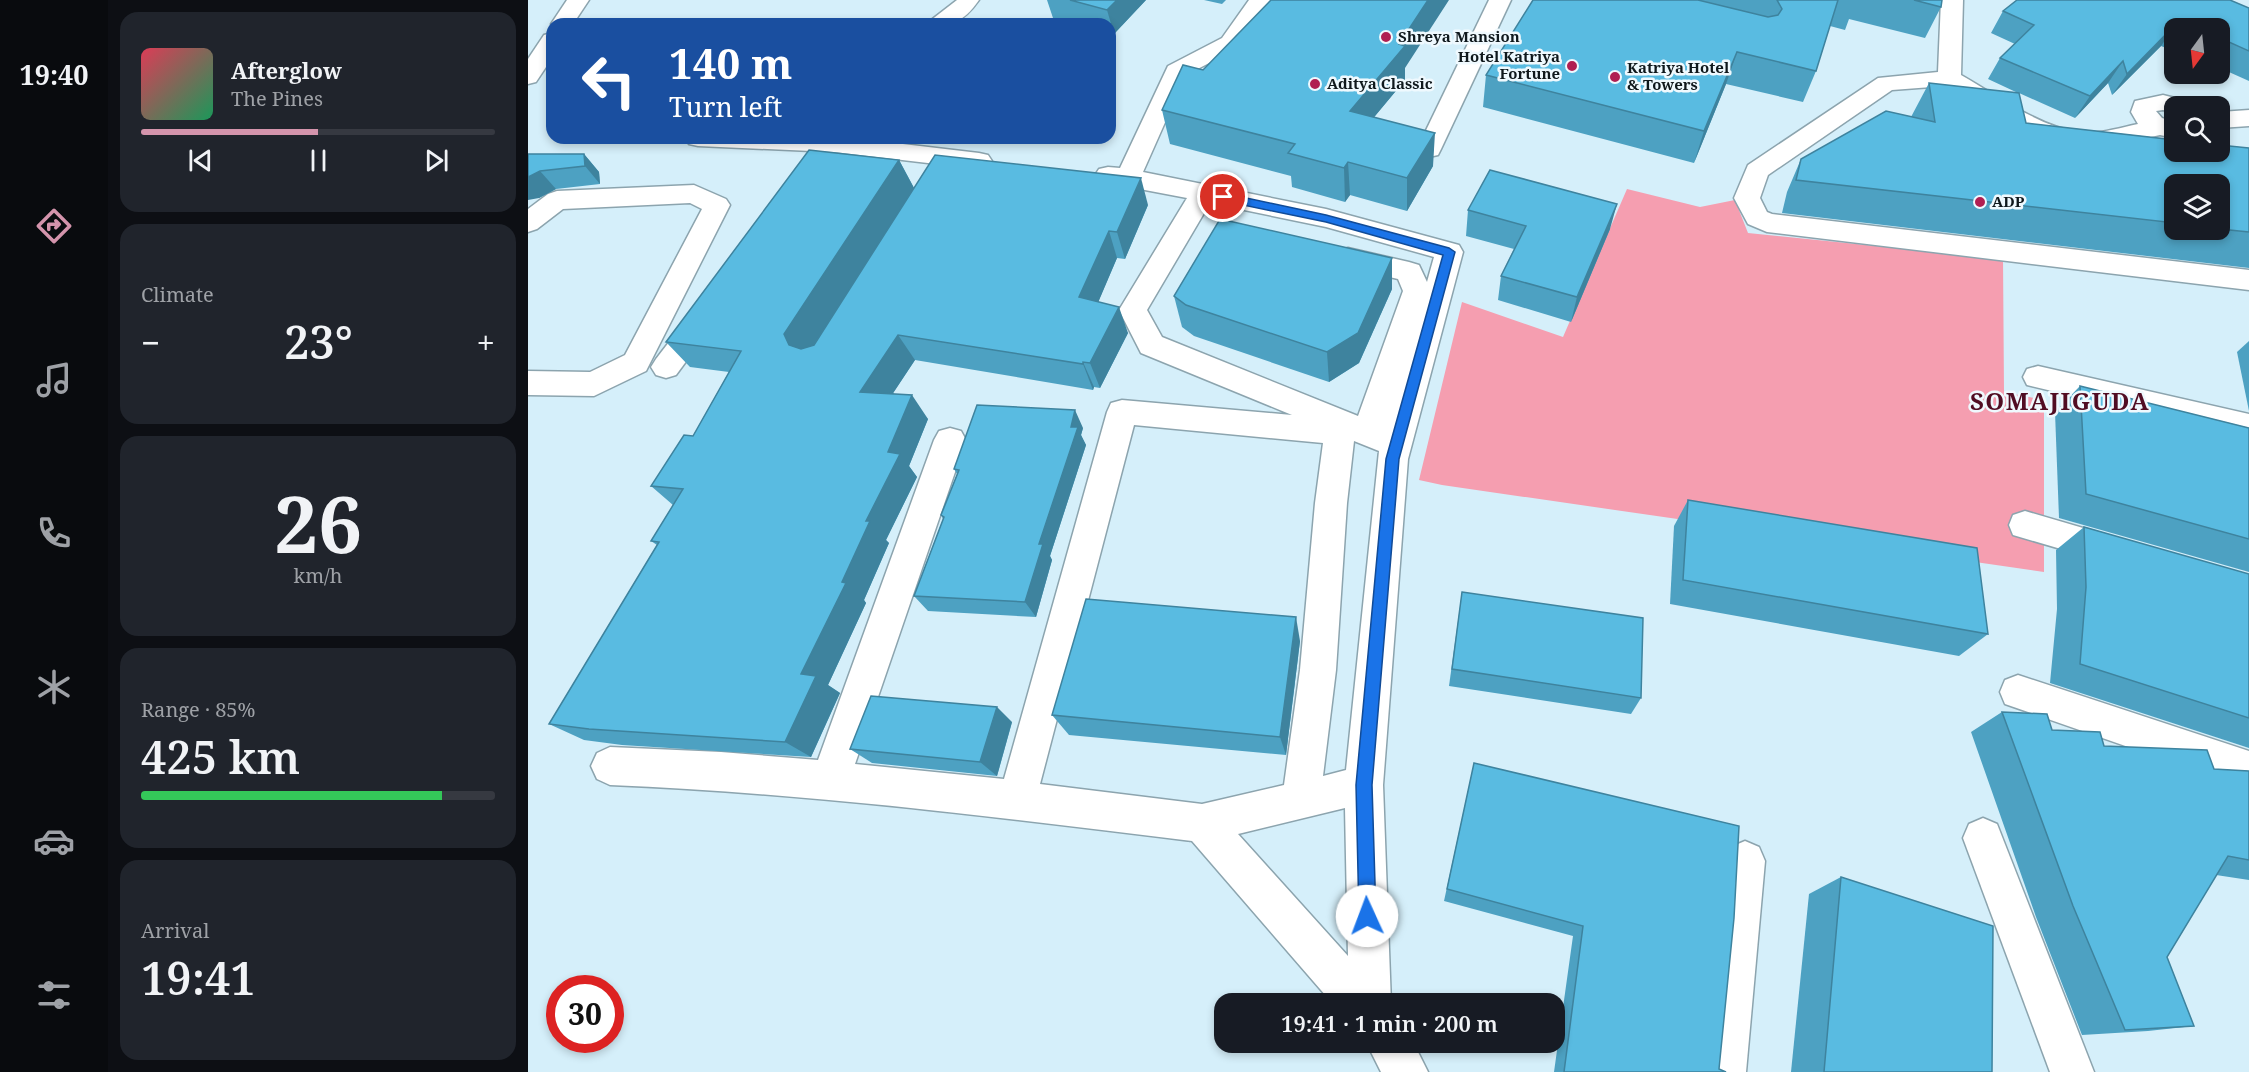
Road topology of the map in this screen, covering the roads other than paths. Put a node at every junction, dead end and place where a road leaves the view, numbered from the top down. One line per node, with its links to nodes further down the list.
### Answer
1 (578, 0): 7 (street)
2 (930, 0): 6 (street)
3 (1260, 0): 24 (street)
4 (1500, 0): 19 (street)
5 (1952, 0): 11 (street)
6 (965, 4): 8 (street)
7 (566, 18)
8 (945, 18)
9 (546, 49): 10 (street)
10 (528, 77)
11 (1949, 78): 16 (street); 29 (street)
12 (2164, 102): 15 (street)
13 (2249, 118): 14 (street)
14 (2230, 120)
15 (2164, 126)
16 (2164, 129)
17 (834, 144): 18 (street); 22 (street)
18 (883, 144): 20 (street)
19 (1429, 149)
20 (948, 158): 21 (street); 25 (street)
21 (1004, 164)
22 (814, 170)
23 (1083, 172): 24 (street)
24 (1128, 177): 26 (street)
25 (931, 182)
26 (1203, 193): 35 (street); 37 (street)
27 (528, 223): 33 (street)
28 (1320, 252): 35 (street)
29 (2249, 280)
30 (716, 301): 31 (street)
31 (666, 367)
32 (2038, 377): 34 (street)
33 (528, 383)
34 (2249, 426)
35 (1367, 433): 37 (street)
36 (950, 440): 43 (street)
37 (1396, 445): 44 (street)
38 (2025, 525): 39 (street)
39 (2137, 557)
40 (2018, 692): 42 (street)
41 (610, 766): 43 (street)
42 (2249, 770)
43 (830, 780): 45 (street)
44 (1364, 785): 46 (street); 51 (street)
45 (1017, 800): 46 (street); 47 (street)
46 (1300, 800): 47 (street)
47 (1202, 823): 50 (street)
48 (1983, 838): 55 (street)
49 (1745, 861): 54 (street)
50 (1352, 993)
51 (1370, 993)
52 (1395, 1053): 53 (street)
53 (1406, 1072)
54 (1724, 1072)
55 (2072, 1072)

